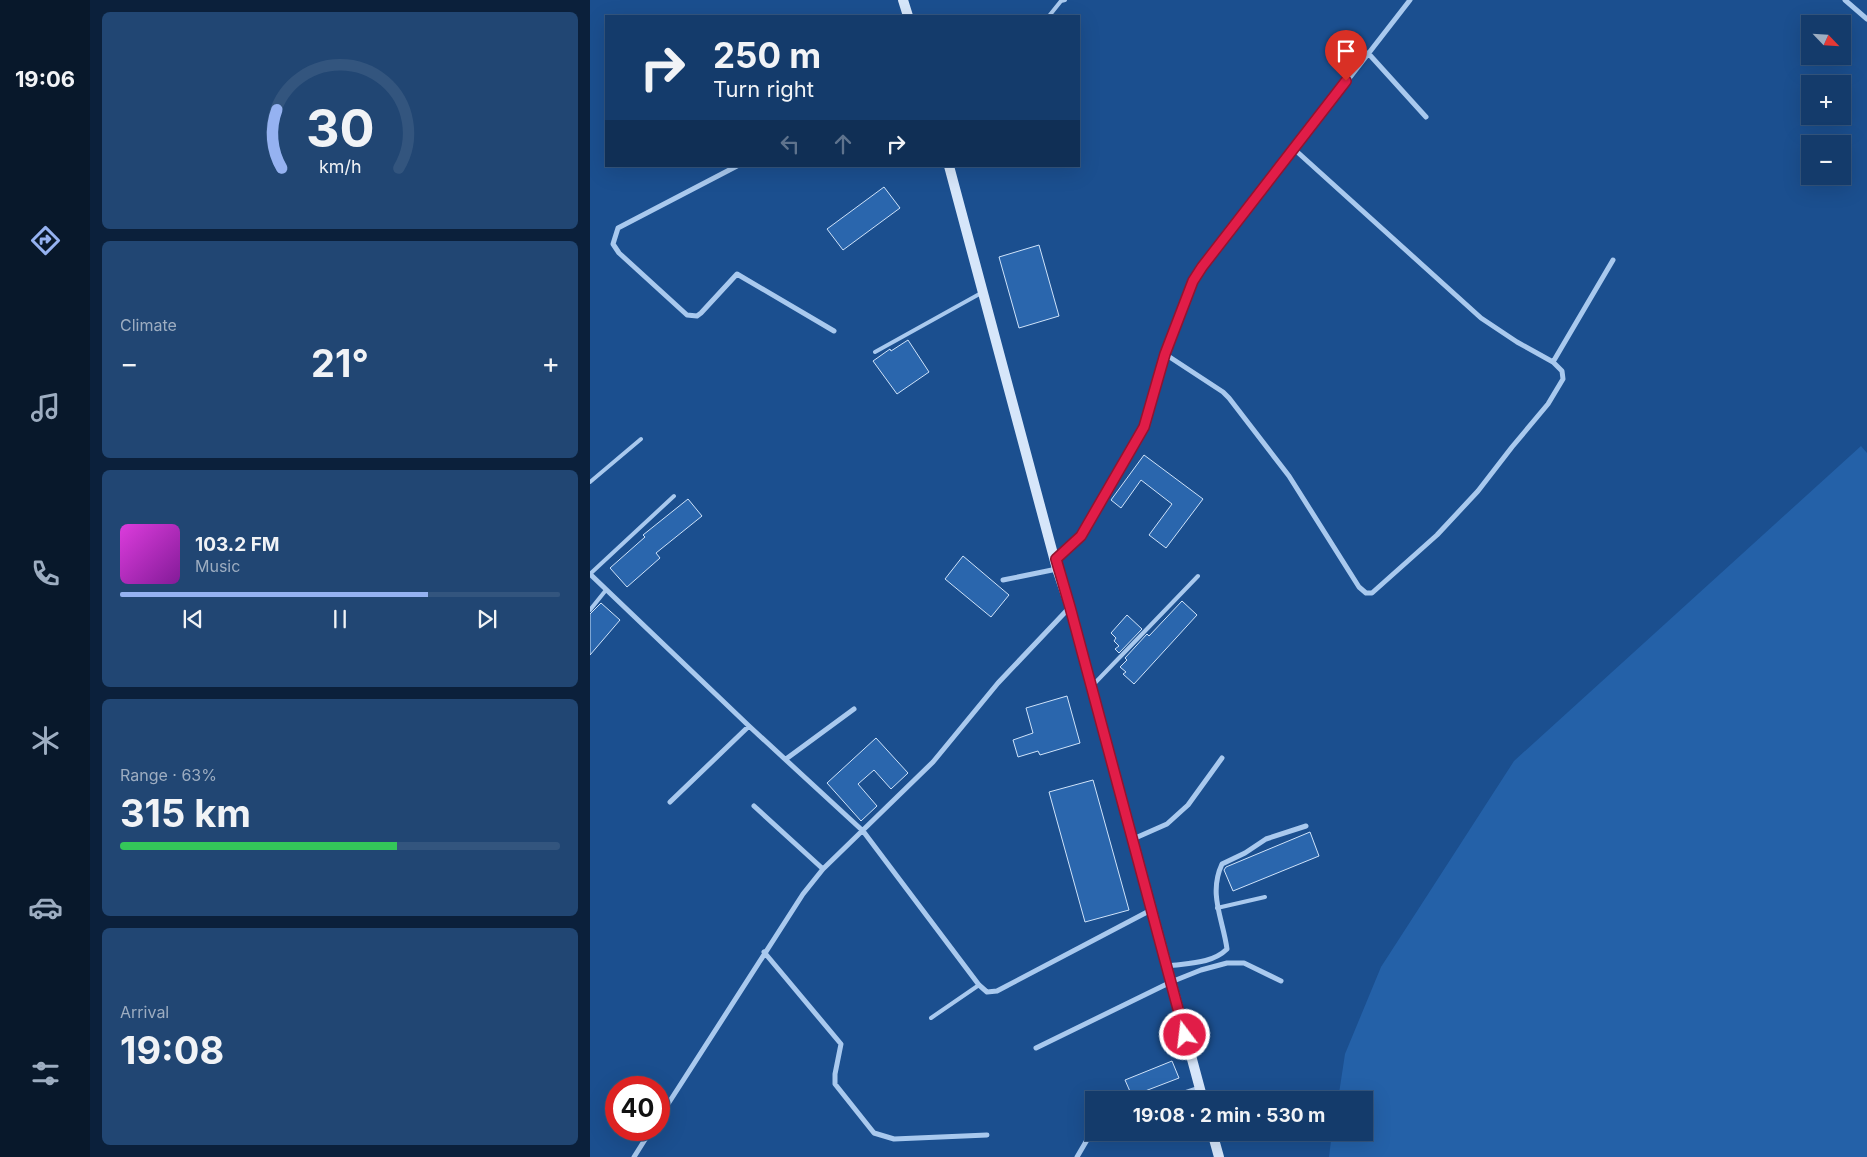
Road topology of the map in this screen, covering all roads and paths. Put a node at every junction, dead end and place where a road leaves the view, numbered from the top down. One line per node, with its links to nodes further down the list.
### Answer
1 (903, 0): 5 (street)
2 (1065, 0): 6 (lane)
3 (1410, 0): 8 (street)
4 (1845, 0): 7 (street)
5 (908, 15)
6 (1050, 15)
7 (1867, 19)
8 (1368, 53): 9 (street); 10 (street)
9 (1426, 117)
10 (1294, 149): 17 (street); 18 (street)
11 (735, 167): 15 (street)
12 (949, 167): 14 (street)
13 (1613, 260): 18 (street)
14 (983, 292): 16 (lane); 22 (street)
15 (834, 331)
16 (875, 352)
17 (1165, 354): 18 (street); 22 (street)
18 (1553, 362)
19 (641, 439): 20 (lane)
20 (590, 482)
21 (674, 496): 23 (lane)
22 (1056, 564): 25 (street); 27 (street)
23 (590, 574): 26 (street)
24 (1198, 576): 29 (lane)
25 (1003, 580)
26 (606, 590): 28 (lane); 31 (street)
27 (1070, 607): 29 (street); 37 (street)
28 (590, 610)
29 (1092, 687): 38 (street)
30 (854, 708): 33 (street)
31 (749, 726): 33 (street); 34 (street)
32 (1222, 758): 38 (street)
33 (786, 759): 37 (street)
34 (670, 802)
35 (754, 806): 39 (street)
36 (1306, 826): 41 (street)
37 (862, 831): 39 (street); 47 (street)
38 (1133, 839): 42 (street)
39 (823, 870): 43 (street)
40 (1265, 897): 41 (lane)
41 (1217, 908): 44 (street)
42 (1151, 910): 44 (street); 47 (street)
43 (764, 952): 53 (street); 54 (street)
44 (1168, 966): 46 (street)
45 (1282, 981): 46 (street)
46 (1171, 982): 49 (street); 50 (street)
47 (979, 984): 48 (lane)
48 (931, 1018)
49 (1036, 1048)
50 (1199, 1088): 51 (street); 52 (street)
51 (1190, 1091)
52 (1200, 1091)
53 (670, 1101)
54 (987, 1135)
55 (644, 1141): 58 (street)
56 (1086, 1141): 59 (street)
57 (1215, 1141): 60 (street)
58 (634, 1157)
59 (1077, 1157)
60 (1219, 1157)

